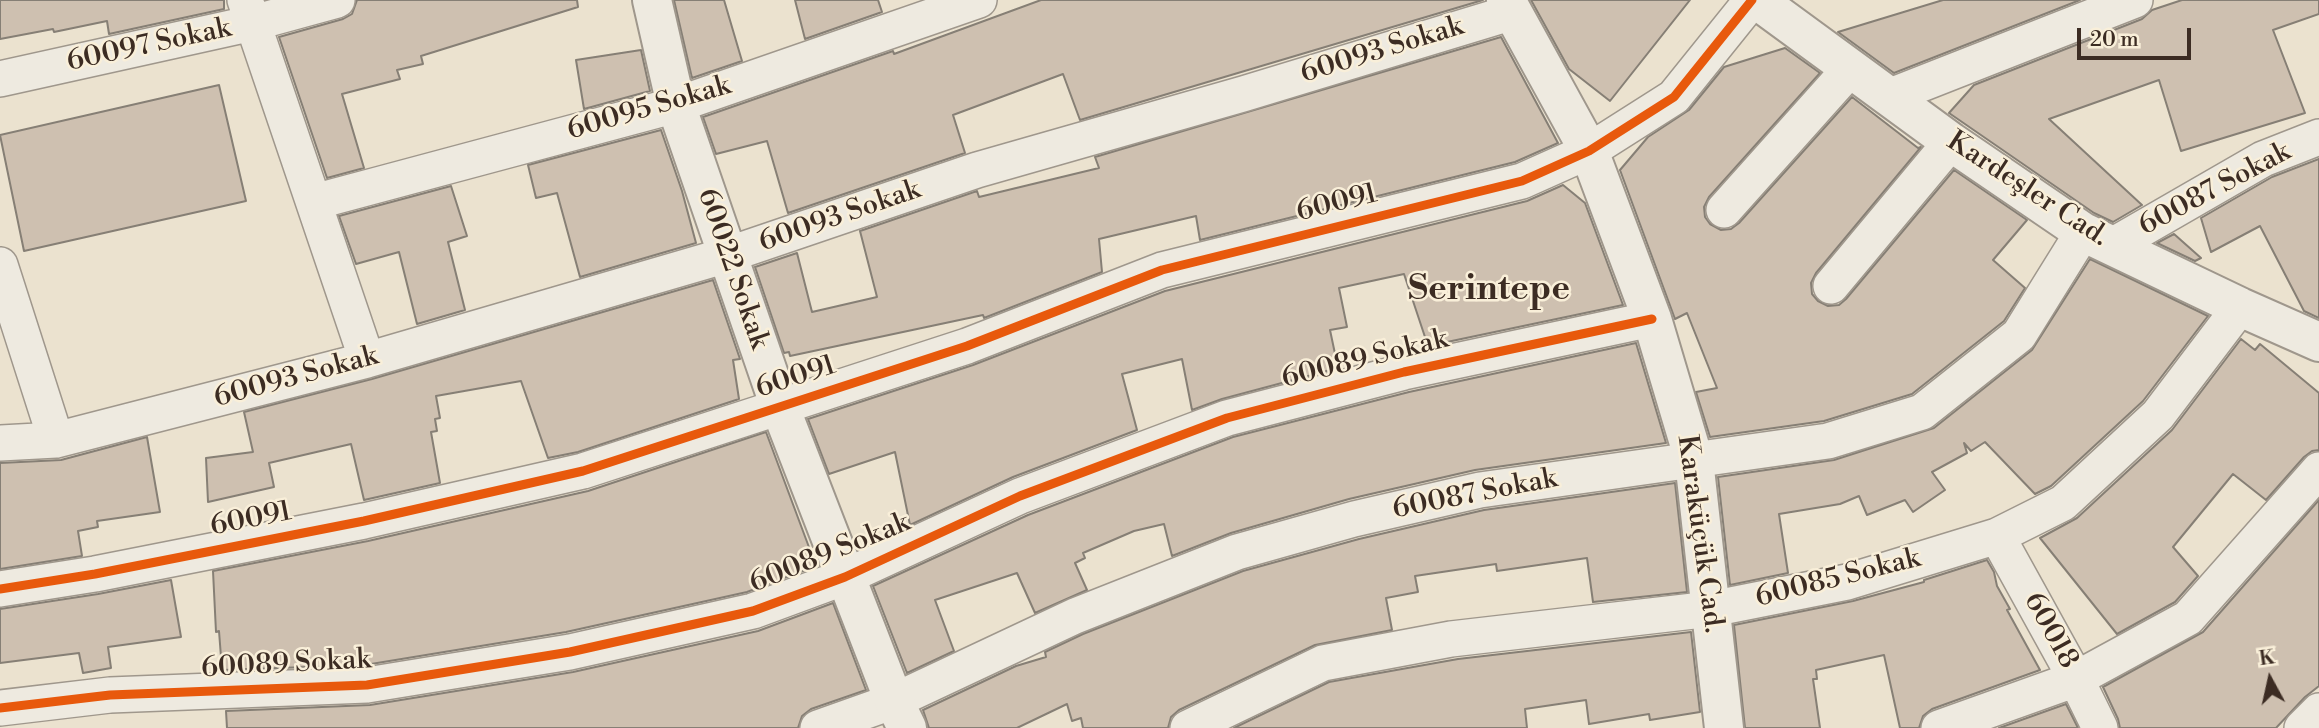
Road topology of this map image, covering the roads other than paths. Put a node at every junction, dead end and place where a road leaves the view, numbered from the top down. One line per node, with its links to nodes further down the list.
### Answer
1 (337, 0): 7 (street, 60097 Sokak)
2 (652, 0): 11 (street, 60022 Sokak)
3 (979, 0): 11 (street, 60095 Sokak)
4 (1755, 0): 8 (street, Kardeşler Cad.); 14 (street, 60091)
5 (2135, 0): 10 (street)
6 (1509, 6): 14 (street, Karaküçük Cad.); 18 (street, 60093 Sokak)
7 (249, 12): 9 (street, 60097 Sokak); 15 (street)
8 (1850, 69): 10 (street, Kardeşler Cad.); 16 (street)
9 (0, 79)
10 (1888, 97): 13 (street, Kardeşler Cad.)
11 (676, 105): 15 (street, 60095 Sokak); 18 (street, 60022 Sokak)
12 (2319, 137): 17 (street, 60087 Sokak)
13 (1951, 142): 17 (street, Kardeşler Cad.); 20 (street)
14 (1589, 151): 22 (street, Karaküçük Cad.); 25 (street, 60091)
15 (314, 202): 24 (street)
16 (1724, 211)
17 (2097, 239): 21 (street, Kardeşler Cad.); 28 (street, 60087 Sokak)
18 (727, 255): 24 (street, 60093 Sokak); 25 (street, 60022 Sokak)
19 (2, 276): 26 (street)
20 (1831, 286)
21 (2240, 307): 23 (street, Kardeşler Cad.); 30 (street, 60085 Sokak)
22 (1652, 318): 28 (street, Karaküçük Cad.); 31 (street, 60089 Sokak)
23 (2319, 342)
24 (367, 360): 26 (street, 60093 Sokak)
25 (780, 407): 31 (street, 60022 Sokak); 32 (street, 60091)
26 (55, 440): 27 (street, 60093 Sokak)
27 (0, 443)
28 (1694, 460): 33 (street, Karaküçük Cad.); 37 (street, 60087 Sokak)
29 (2319, 470): 34 (street)
30 (1997, 536): 33 (street, 60085 Sokak); 34 (street, 60018)
31 (845, 577): 35 (street, 60089 Sokak); 37 (street, 60022 Sokak)
32 (0, 589)
33 (1711, 609): 39 (street, 60085 Sokak); 40 (street, Karaküçük Cad.)
34 (2076, 679): 41 (street); 42 (street, 60018)
35 (0, 708)
36 (2319, 711): 43 (street)
37 (900, 715): 38 (street, 60087 Sokak)
38 (818, 728)
39 (1188, 728)
40 (1724, 728)
41 (1939, 728)
42 (2100, 728)
43 (2302, 728)

